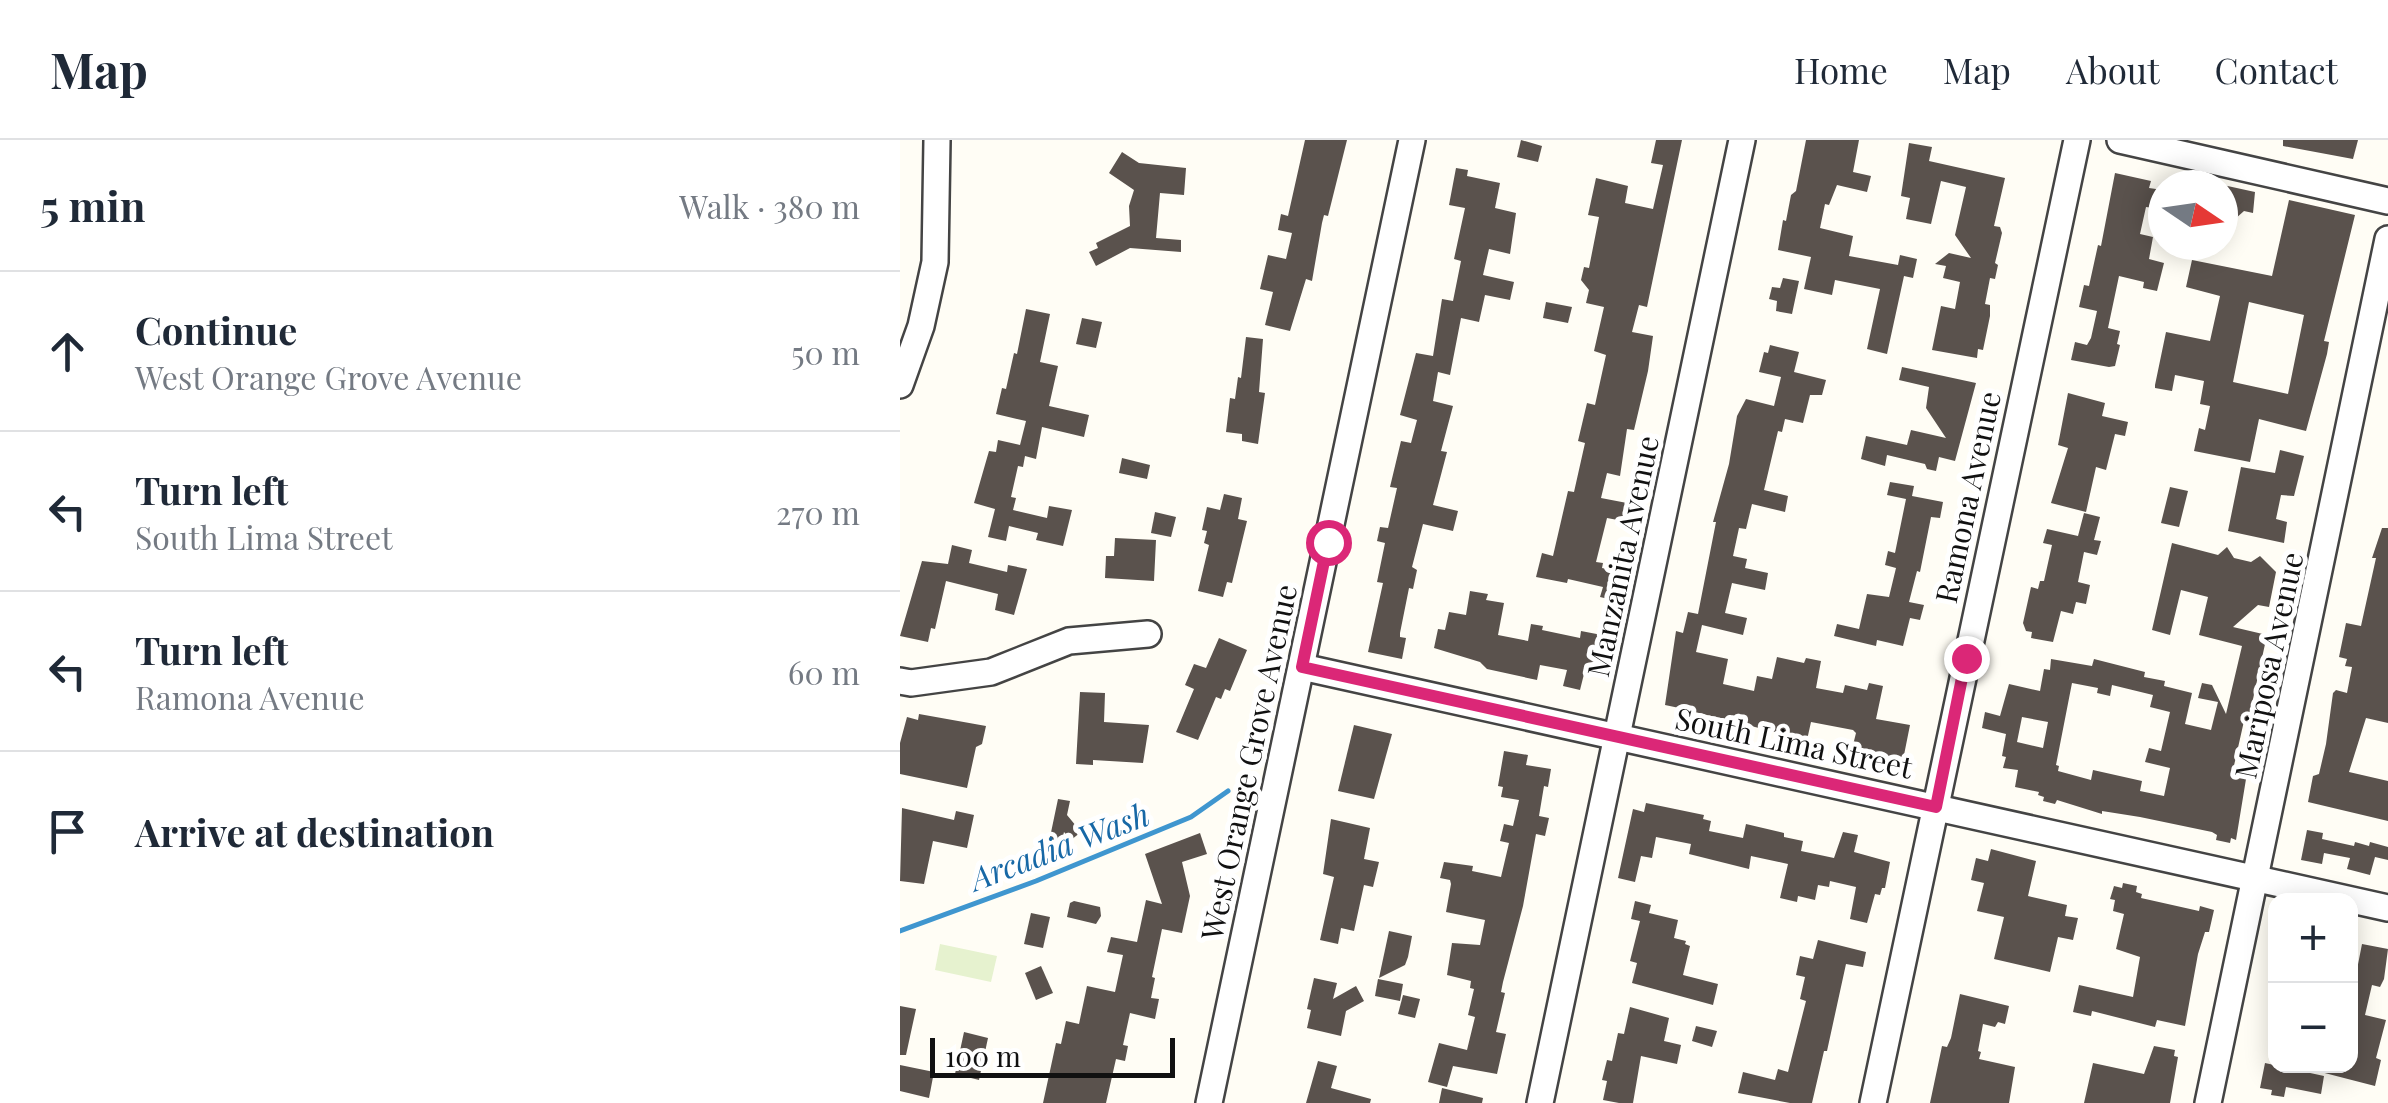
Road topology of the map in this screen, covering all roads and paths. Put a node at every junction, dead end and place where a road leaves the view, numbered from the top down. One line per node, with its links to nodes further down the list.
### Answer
1 (937, 140): 8 (street)
2 (1412, 140): 10 (street, West Orange Grove Avenue)
3 (1742, 140): 12 (street, Manzanita Avenue)
4 (2078, 140): 13 (street, Ramona Avenue)
5 (2120, 140): 6 (street)
6 (2388, 200)
7 (2388, 239): 14 (street, Mariposa Avenue)
8 (900, 385)
9 (1148, 634): 11 (street)
10 (1302, 667): 12 (street, South Lima Street); 16 (street, West Orange Grove Avenue)
11 (900, 681)
12 (1617, 736): 13 (street, South Lima Street); 17 (street, Manzanita Avenue)
13 (1936, 807): 14 (street, South Lima Street); 18 (street, Ramona Avenue)
14 (2256, 878): 15 (street, South Lima Street); 19 (street, Mariposa Avenue)
15 (2388, 908)
16 (1209, 1103)
17 (1540, 1103)
18 (1873, 1103)
19 (2208, 1103)

